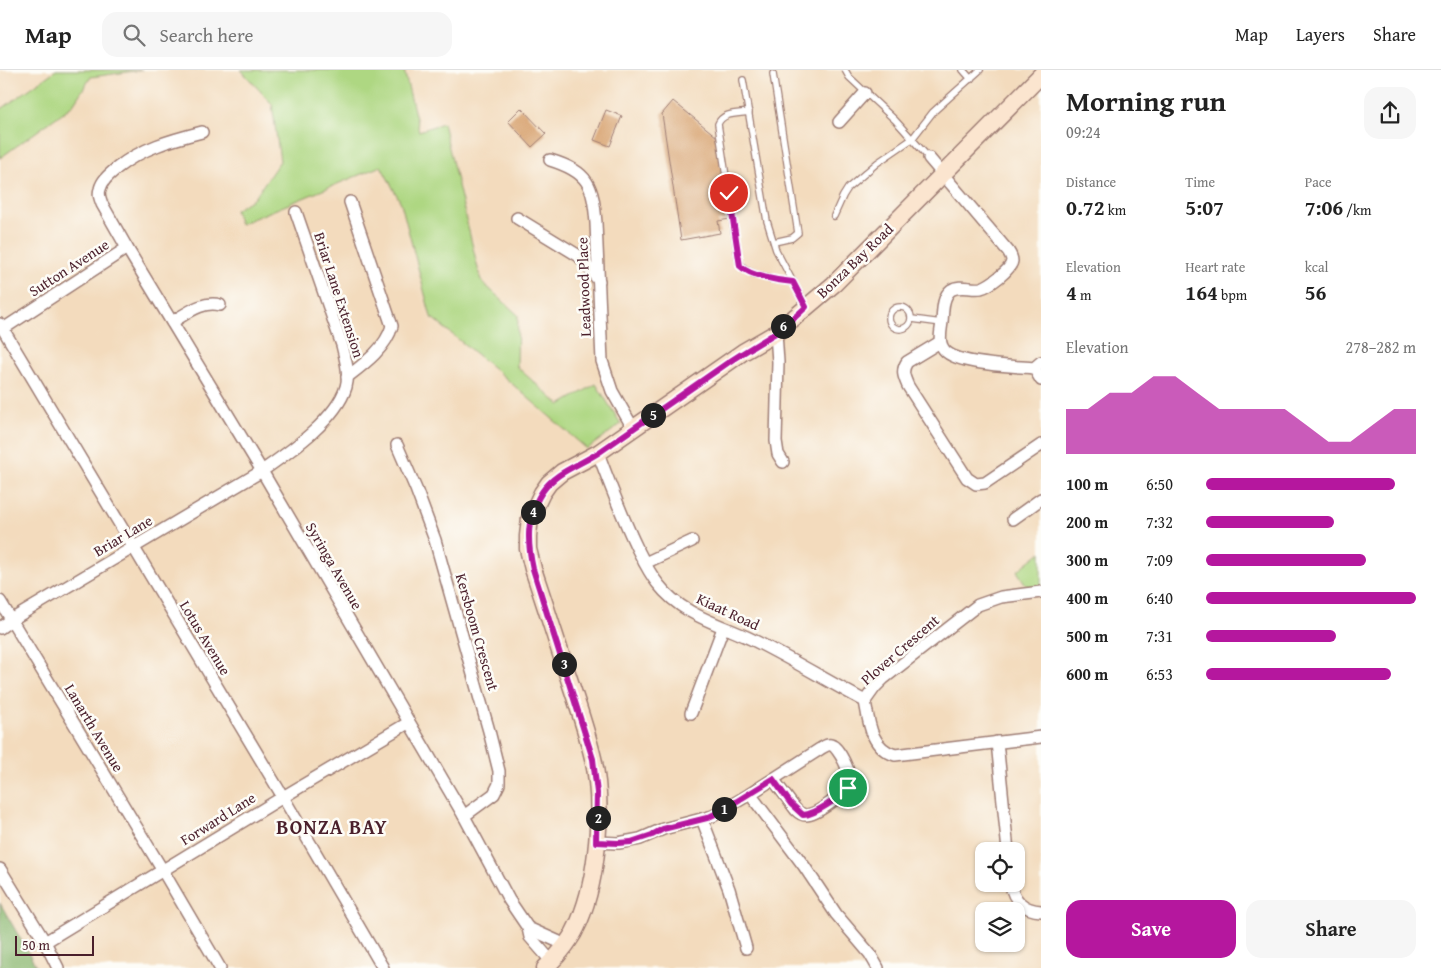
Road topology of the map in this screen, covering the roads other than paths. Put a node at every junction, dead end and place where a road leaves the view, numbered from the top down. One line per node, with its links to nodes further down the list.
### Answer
1 (845, 70): 8 (lane)
2 (963, 70): 6 (lane)
3 (980, 70): 6 (lane)
4 (773, 74): 20 (lane)
5 (1041, 76): 15 (street, Bonza Bay Road)
6 (971, 79): 12 (lane)
7 (743, 80): 9 (lane)
8 (865, 93): 10 (street); 12 (lane)
9 (749, 112): 20 (lane); 23 (lane)
10 (839, 122)
11 (202, 132): 21 (street, Syringa Avenue)
12 (912, 140): 13 (lane); 18 (lane)
13 (929, 158): 15 (street)
14 (550, 160): 22 (street, Leadwood Place)
15 (943, 174): 25 (street, Bonza Bay Road); 28 (street)
16 (350, 202): 33 (street)
17 (296, 212): 33 (street, Briar Lane Extension)
18 (834, 216)
19 (517, 218): 22 (street)
20 (774, 242): 23 (lane)
21 (127, 248): 27 (street, Syringa Avenue); 29 (street, Sutton Avenue)
22 (600, 282): 35 (street, Leadwood Place)
23 (793, 282): 25 (lane)
24 (220, 305): 27 (street)
25 (806, 307): 30 (street, Bonza Bay Road)
26 (912, 319): 26 (lane); 28 (lane)
27 (172, 322): 40 (street, Syringa Avenue)
28 (942, 323): 31 (street)
29 (2, 326): 44 (street, Lotus Avenue)
30 (776, 333): 35 (street, Bonza Bay Road); 39 (street)
31 (940, 342): 32 (street); 37 (street)
32 (1037, 365): 34 (street)
33 (347, 377): 40 (street, Briar Lane Extension)
34 (1041, 380)
35 (633, 428): 38 (street, Bonza Bay Road)
36 (397, 445): 59 (street, Kersboom Crescent)
37 (1041, 445)
38 (598, 453): 45 (street, Kiaat Road); 61 (street, Bonza Bay Road)
39 (783, 462)
40 (262, 471): 44 (street, Briar Lane); 53 (street, Syringa Avenue)
41 (1041, 499): 42 (street)
42 (1013, 519)
43 (692, 541): 45 (street)
44 (133, 548): 48 (street, Briar Lane); 58 (street, Lotus Avenue)
45 (645, 563): 50 (street, Kiaat Road)
46 (1041, 592): 51 (street, Plover Crescent)
47 (0, 601): 48 (street, Lanarth Avenue)
48 (11, 620): 49 (street, Briar Lane); 64 (street, Lanarth Avenue)
49 (0, 628)
50 (724, 628): 51 (street, Kiaat Road); 52 (street)
51 (865, 701): 55 (street, Plover Crescent)
52 (692, 713)
53 (408, 723): 58 (street, Forward Lane); 59 (street, Syringa Avenue)
54 (1041, 737): 55 (street, Plover Crescent)
55 (997, 742): 62 (street)
56 (773, 779): 56 (street); 57 (street)
57 (750, 794): 60 (street); 75 (street)
58 (283, 797): 64 (street, Forward Lane); 74 (street, Lotus Avenue)
59 (464, 816): 67 (street, Syringa Avenue)
60 (702, 819): 61 (street); 70 (street)
61 (596, 842): 69 (street, Bonza Bay Road)
62 (1007, 842)
63 (0, 869): 68 (street)
64 (163, 871): 68 (street, Forward Lane); 73 (street, Lanarth Avenue)
65 (1013, 892): 66 (street)
66 (1041, 911)
67 (528, 928): 69 (street); 71 (street, Syringa Avenue)
68 (45, 942): 72 (street)
69 (566, 945): 71 (street, Bonza Bay Road)
70 (746, 948)
71 (549, 965)
72 (58, 968)
73 (220, 968)
74 (383, 968)
75 (878, 968)

